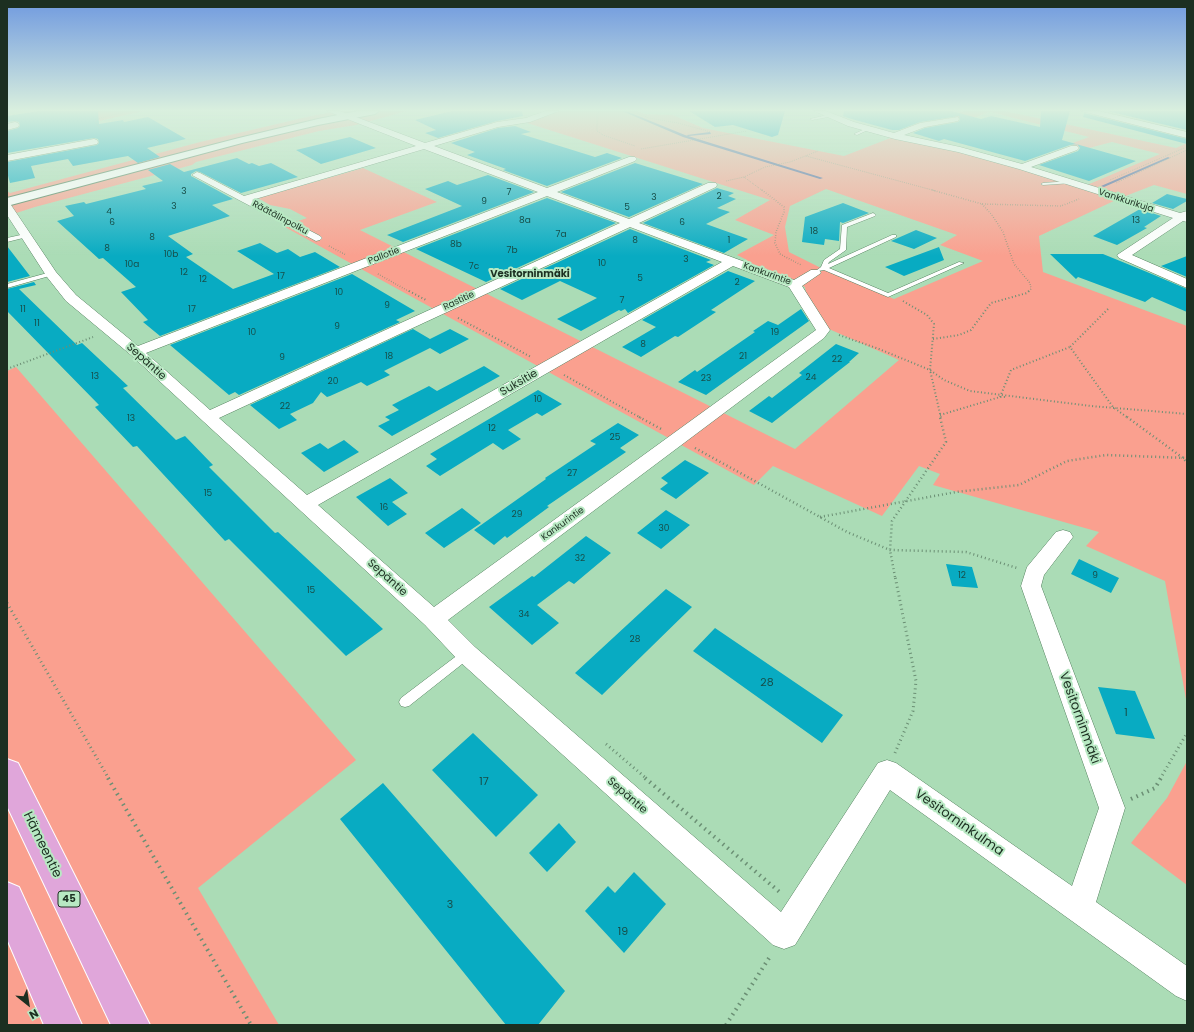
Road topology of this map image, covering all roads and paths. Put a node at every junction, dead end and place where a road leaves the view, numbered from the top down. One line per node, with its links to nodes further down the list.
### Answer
1 (166, 159): 21 (main road)
2 (181, 159): 23 (main road)
3 (379, 159): 20 (street)
4 (459, 159): 19 (street, Kankurintie)
5 (632, 159): 19 (street, Pallotie)
6 (798, 159): 14 (path)
7 (818, 159): 22 (path)
8 (993, 159): 12 (street, Vankkurikuja)
9 (1043, 159): 12 (street)
10 (1160, 159): 18 (path)
11 (1165, 159): 18 (path)
12 (1022, 167): 15 (street, Vankkurikuja)
13 (197, 175): 20 (street, Räätälinpolku)
14 (744, 177): 17 (path); 33 (path)
15 (1070, 182): 16 (lane); 18 (street, Vankkurikuja)
16 (1043, 184)
17 (712, 185): 26 (street, Rastitie)
18 (1093, 190): 22 (path); 25 (street, Vankkurikuja)
19 (547, 192): 26 (street, Kankurintie); 32 (street, Pallotie)
20 (243, 199): 29 (street, Räätälinpolku)
21 (7, 202)
22 (982, 204): 43 (path)
23 (7, 207): 28 (street, Sepäntie)
24 (873, 214): 33 (lane)
25 (1185, 217): 35 (street, Vankkurikuja)
26 (630, 223): 30 (street, Kankurintie); 39 (street, Rastitie)
27 (894, 236): 33 (lane)
28 (16, 238): 34 (street, Sepäntie)
29 (316, 238): 32 (path)
30 (732, 261): 36 (street, Kankurintie); 46 (street, Suksitie)
31 (961, 263): 38 (lane)
32 (360, 264): 39 (path); 45 (street, Pallotie)
33 (820, 270): 36 (street); 38 (lane)
34 (51, 274): 37 (lane); 42 (street, Sepäntie)
35 (1187, 284)
36 (795, 285): 41 (street, Kankurintie)
37 (7, 286)
38 (888, 295): 43 (path)
39 (442, 309): 46 (path); 53 (street, Rastitie)
40 (1108, 309): 44 (path)
41 (823, 330): 48 (path); 54 (street, Kankurintie)
42 (111, 331): 45 (street, Sepäntie); 47 (path)
43 (933, 339): 48 (path)
44 (1070, 347): 49 (path); 50 (path)
45 (136, 352): 53 (street, Sepäntie)
46 (548, 366): 54 (path); 59 (street, Suksitie)
47 (7, 369)
48 (930, 370): 49 (path); 52 (path)
49 (1000, 396): 50 (path); 52 (path)
50 (1113, 407): 51 (path); 55 (path)
51 (1187, 414)
52 (940, 415): 58 (path)
53 (207, 417): 59 (street, Sepäntie)
54 (679, 438): 60 (path); 65 (street, Kankurintie)
55 (1183, 458): 56 (path); 57 (path); 58 (path)
56 (1187, 458)
57 (1187, 463)
58 (905, 502): 60 (path); 62 (path)
59 (305, 504): 65 (street, Sepäntie)
60 (820, 517): 62 (path)
61 (1063, 536): 63 (street)
62 (890, 550): 63 (path); 69 (path)
63 (1034, 573): 71 (street, Vesitorninmäki)
64 (7, 603): 78 (path)
65 (433, 620): 66 (street, Sepäntie)
66 (467, 654): 67 (lane); 74 (street, Sepäntie)
67 (405, 702)
68 (1187, 734): 71 (path)
69 (887, 772): 73 (street, Vesitorninkulma); 74 (street)
70 (7, 773): 77 (main road, Hämeentie / 45)
71 (1112, 808): 73 (street)
72 (7, 899): 76 (main road)
73 (1080, 908): 75 (street, Vesitorninkulma)
74 (784, 934): 79 (path)
75 (1187, 985)
76 (63, 1025)
77 (130, 1025)
78 (251, 1025)
79 (726, 1025)

